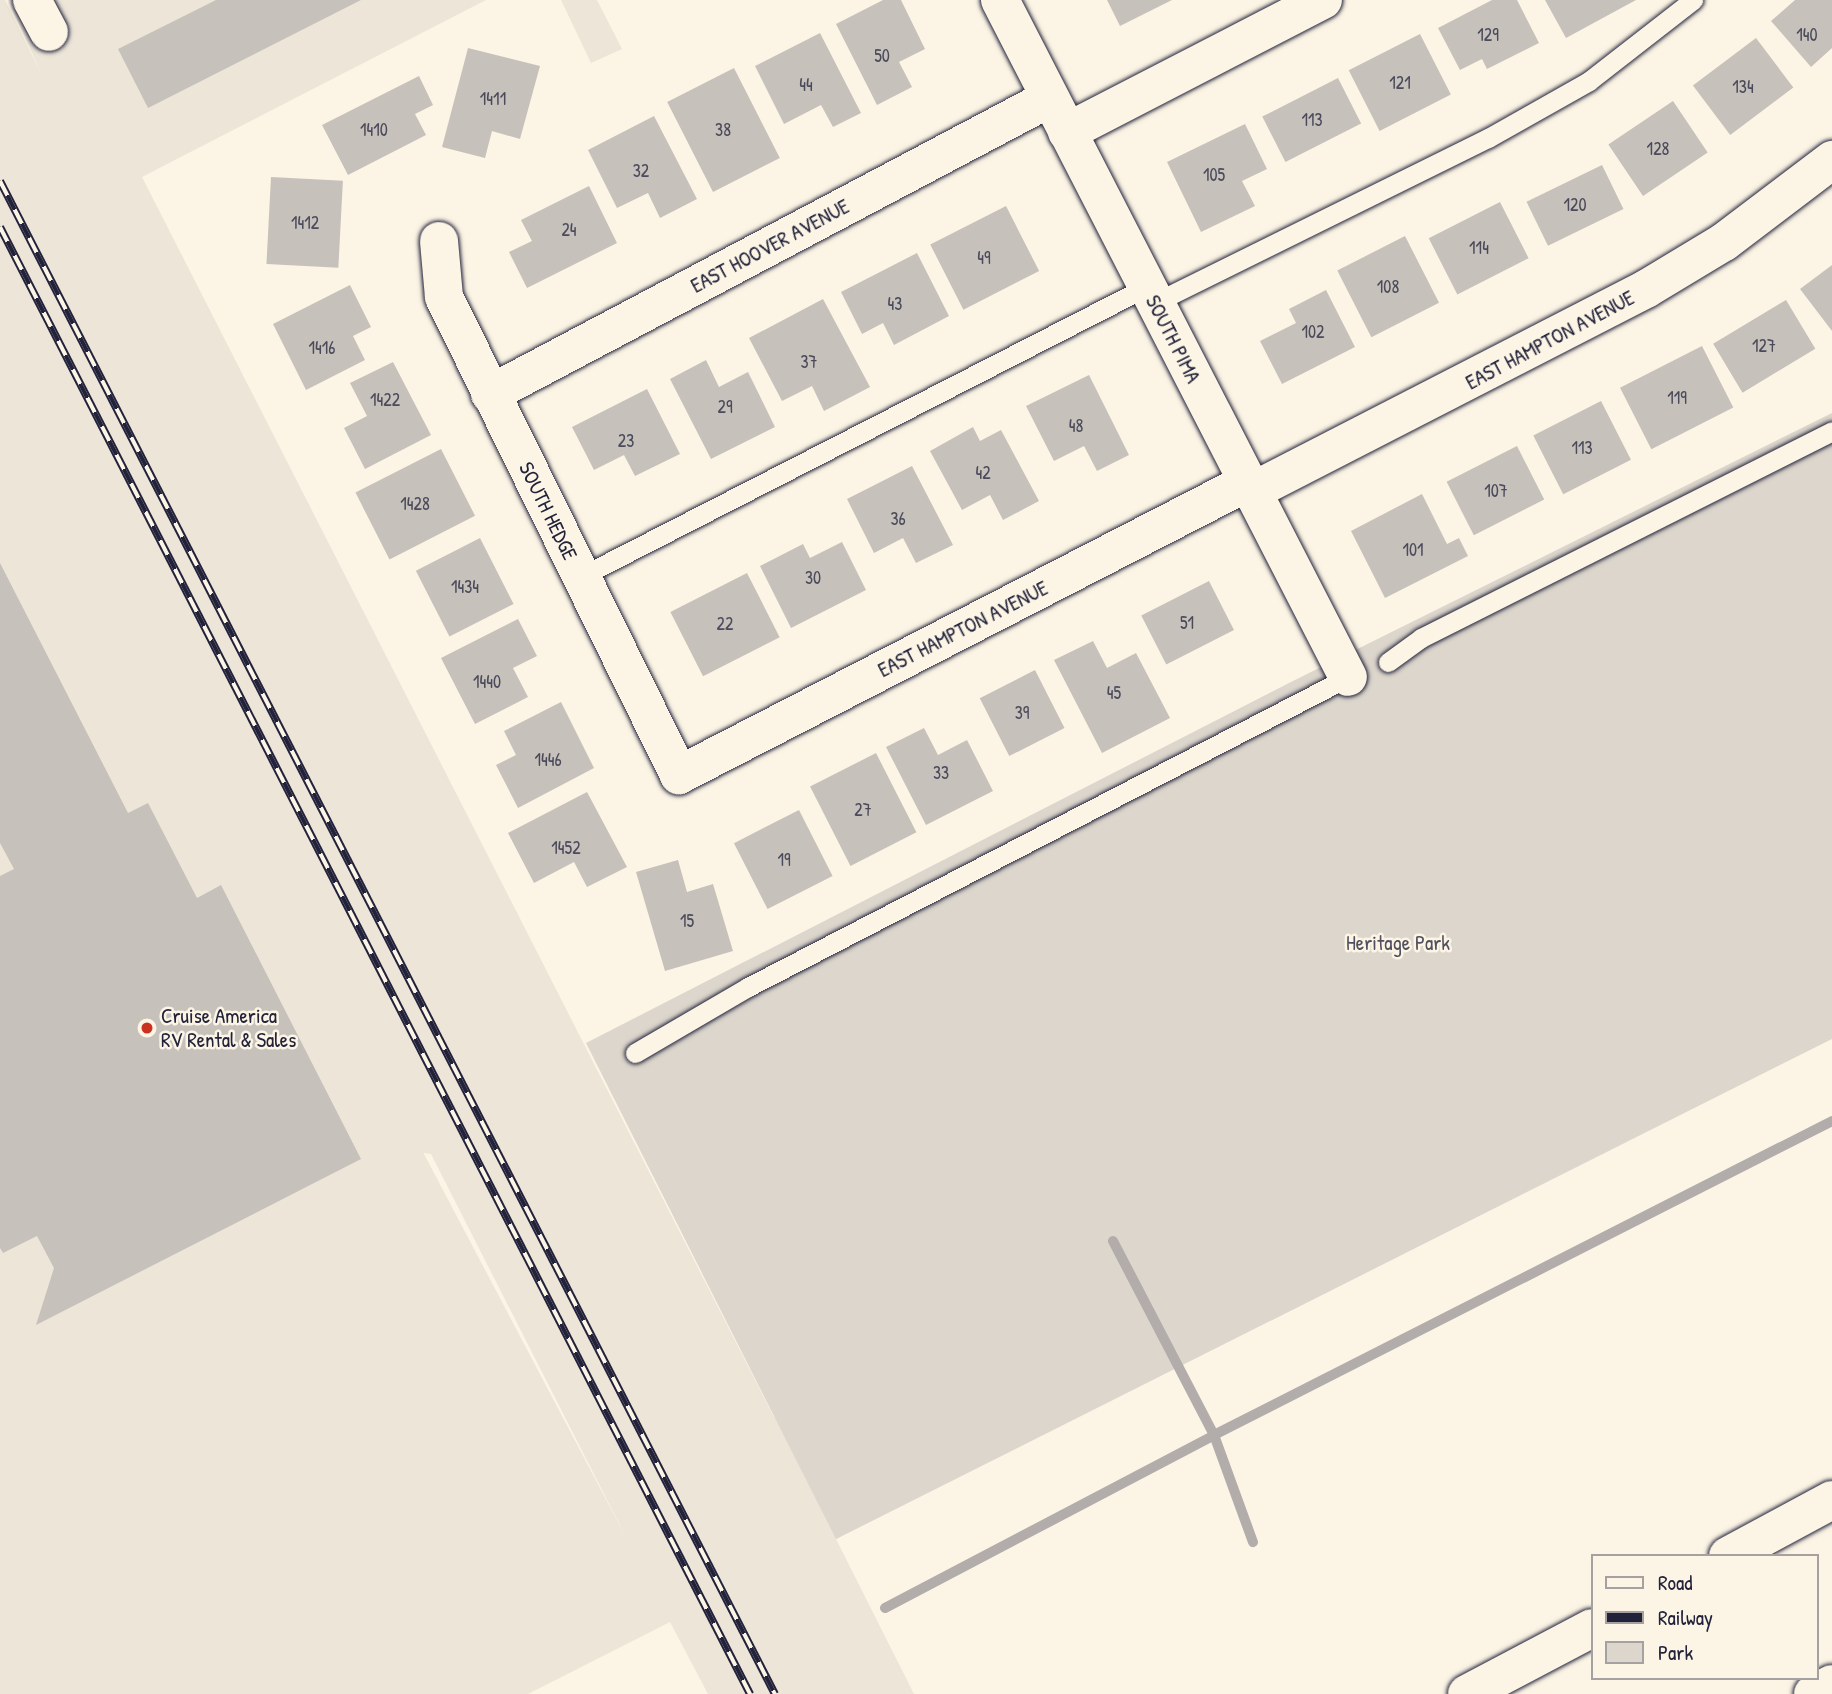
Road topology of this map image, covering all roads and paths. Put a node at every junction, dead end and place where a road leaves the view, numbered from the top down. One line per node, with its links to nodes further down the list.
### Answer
1 (1000, 0): 4 (main road, SOUTH PIMA)
2 (1323, 0): 5 (main road)
3 (1693, 0): 8 (lane)
4 (1050, 98): 5 (main road, SOUTH PIMA); 9 (main road, EAST HOOVER AVENUE)
5 (1067, 132): 8 (main road, SOUTH PIMA)
6 (1832, 160): 11 (main road, EAST HAMPTON AVENUE)
7 (439, 241): 9 (main road, SOUTH HEDGE)
8 (1150, 295): 11 (main road, SOUTH PIMA); 12 (lane)
9 (490, 394): 12 (main road, SOUTH HEDGE)
10 (1832, 431): 13 (lane)
11 (1248, 487): 14 (main road, SOUTH PIMA); 15 (main road, EAST HAMPTON AVENUE)
12 (580, 577): 15 (main road, SOUTH HEDGE)
13 (1388, 662)
14 (1348, 677): 16 (lane)
15 (679, 775)
16 (635, 1053)
17 (1832, 1500): 18 (main road)
18 (1732, 1554)
19 (1590, 1629): 21 (main road)
20 (1832, 1684): 22 (main road)
21 (1467, 1694)
22 (1813, 1694)

